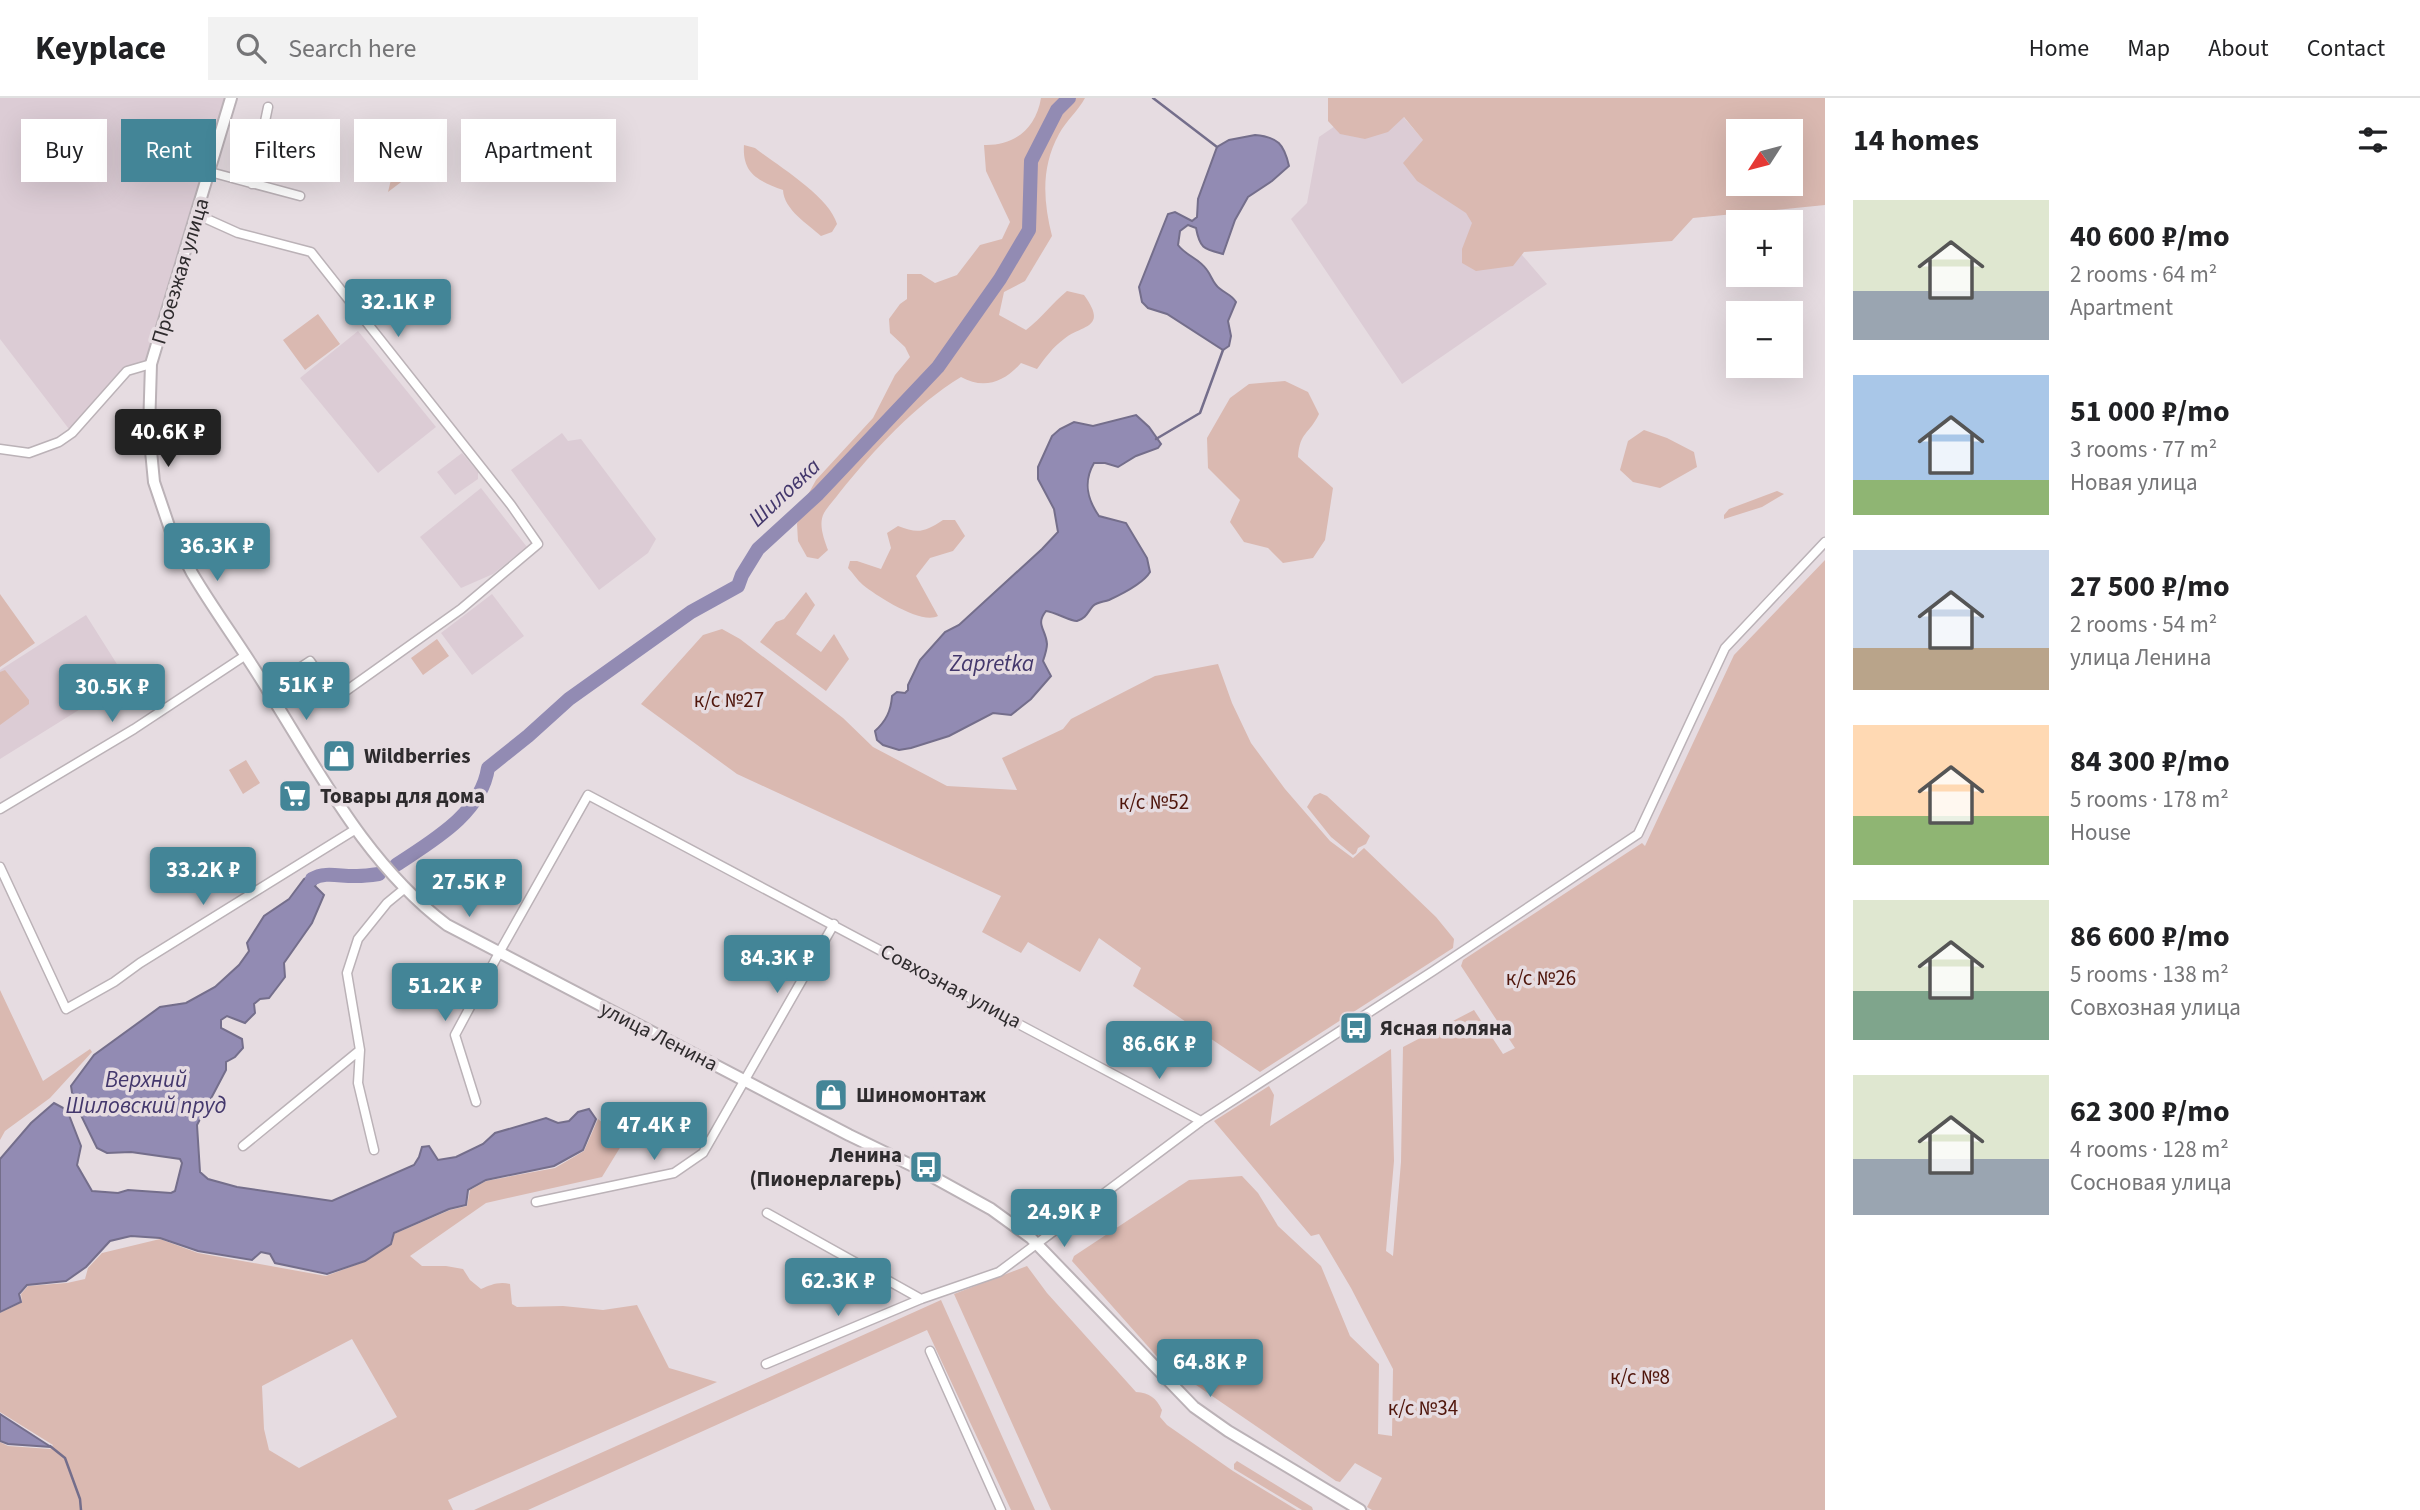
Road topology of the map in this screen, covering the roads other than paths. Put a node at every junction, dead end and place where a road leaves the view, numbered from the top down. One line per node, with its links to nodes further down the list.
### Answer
1 (231, 98): 3 (street, Проезжая улица)
2 (268, 107): 6 (street)
3 (216, 151)
4 (216, 174): 6 (street)
5 (207, 182): 8 (street, Проезжая улица)
6 (252, 184): 7 (street)
7 (300, 196)
8 (198, 215): 9 (street, Проезжая улица); 13 (street)
9 (151, 364): 10 (street); 12 (street, Проезжая улица)
10 (0, 449)
11 (1825, 542): 23 (street)
12 (242, 658): 13 (street, улица Ленина); 14 (street)
13 (267, 689): 15 (street, улица Ленина)
14 (0, 808)
15 (356, 829): 16 (street); 17 (street, улица Ленина)
16 (0, 867)
17 (401, 886): 19 (street, улица Ленина); 20 (street)
18 (834, 924): 19 (street, Совхозная улица); 21 (street); 23 (street, Совхозная улица)
19 (499, 953): 21 (street, улица Ленина); 22 (street)
20 (360, 1050): 24 (street); 25 (street)
21 (744, 1081): 26 (street); 28 (street, улица Ленина)
22 (477, 1102)
23 (1201, 1121): 28 (street)
24 (243, 1146)
25 (374, 1150)
26 (536, 1202)
27 (767, 1213): 29 (street)
28 (1037, 1243): 29 (street); 33 (street, улица Ленина)
29 (921, 1299): 31 (street)
30 (930, 1351): 32 (street)
31 (766, 1364)
32 (1002, 1510)
33 (1360, 1510)

